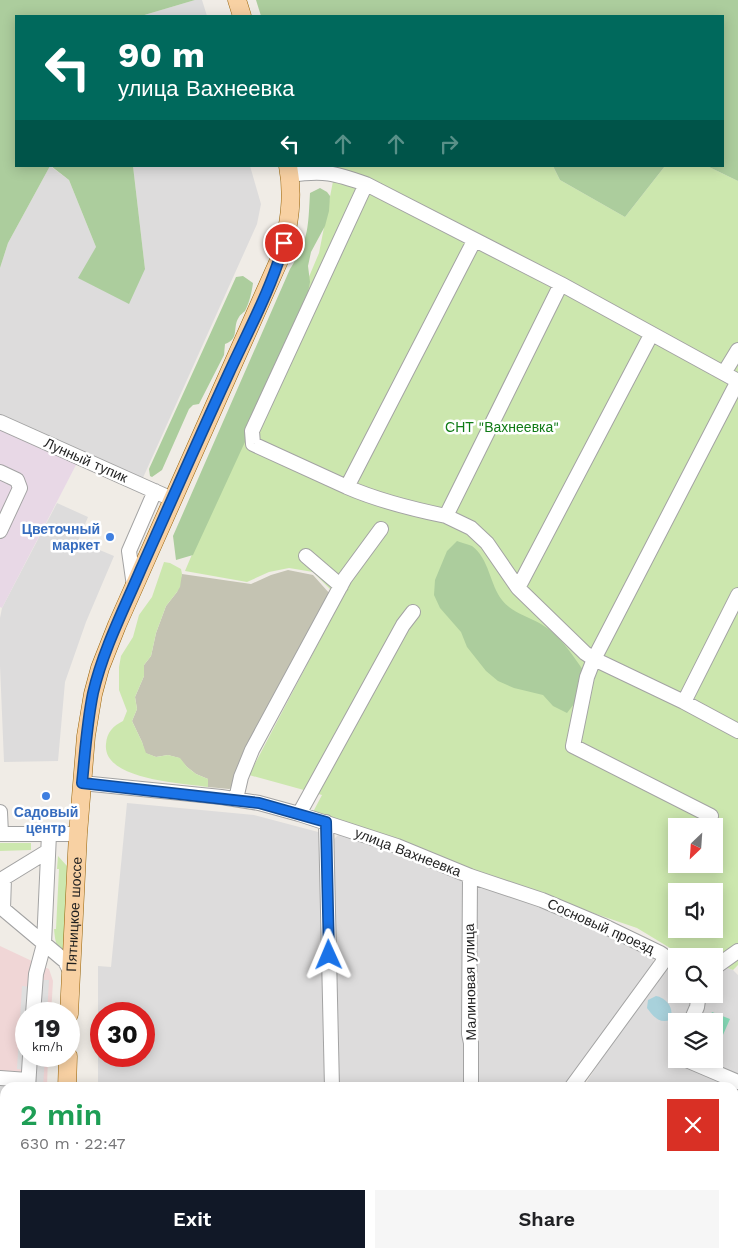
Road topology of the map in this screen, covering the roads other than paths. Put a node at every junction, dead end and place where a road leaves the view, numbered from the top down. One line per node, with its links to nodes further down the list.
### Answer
1 (237, 0): 2 (main road)
2 (242, 15)
3 (289, 171): 4 (street); 15 (main road, Пятницкое шоссе)
4 (366, 184): 5 (street); 13 (street)
5 (474, 241): 6 (street); 13 (street)
6 (561, 284): 7 (street); 16 (street)
7 (651, 334): 9 (street); 22 (street)
8 (738, 350): 9 (street)
9 (724, 373): 10 (street)
10 (738, 381): 25 (street)
11 (0, 422): 14 (street, Лунный тупик)
12 (0, 472): 18 (street)
13 (347, 487): 16 (street)
14 (155, 491): 15 (street, Лунный тупик); 20 (street)
15 (172, 498): 20 (main road, Пятницкое шоссе)
16 (446, 516): 22 (street)
17 (381, 529): 21 (street)
18 (0, 531)
19 (306, 556): 21 (street)
20 (134, 586): 28 (main road, Пятницкое шоссе)
21 (341, 586): 29 (street)
22 (518, 588): 25 (street)
23 (738, 595): 26 (street)
24 (413, 612): 31 (street)
25 (594, 659): 26 (street); 32 (street)
26 (684, 702): 27 (street)
27 (738, 731)
28 (82, 783): 29 (street, улица Вахнеевка); 36 (main road, Пятницкое шоссе)
29 (236, 800): 31 (street, улица Вахнеевка)
30 (0, 812): 34 (street)
31 (299, 814): 33 (street, улица Вахнеевка)
32 (711, 816)
33 (326, 822): 38 (street, улица Вахнеевка); 54 (street)
34 (1, 834): 35 (street)
35 (49, 834): 36 (street); 37 (street)
36 (78, 834): 44 (main road, Пятницкое шоссе)
37 (48, 851): 39 (street); 39 (street)
38 (470, 876): 41 (street, Сосновый проезд); 55 (street, Малиновая улица)
39 (44, 944): 44 (street); 45 (street)
40 (738, 951): 43 (street)
41 (663, 955): 42 (street); 56 (street, Сосновый проезд)
42 (668, 957)
43 (723, 962)
44 (70, 971): 46 (main road, Пятницкое шоссе)
45 (34, 1002)
46 (69, 1002)
47 (29, 1067): 52 (street)
48 (68, 1067): 53 (main road)
49 (705, 1068): 57 (street)
50 (0, 1078): 51 (street)
51 (19, 1082)
52 (28, 1082)
53 (67, 1082)
54 (332, 1082)
55 (471, 1082)
56 (575, 1082)
57 (738, 1082)

